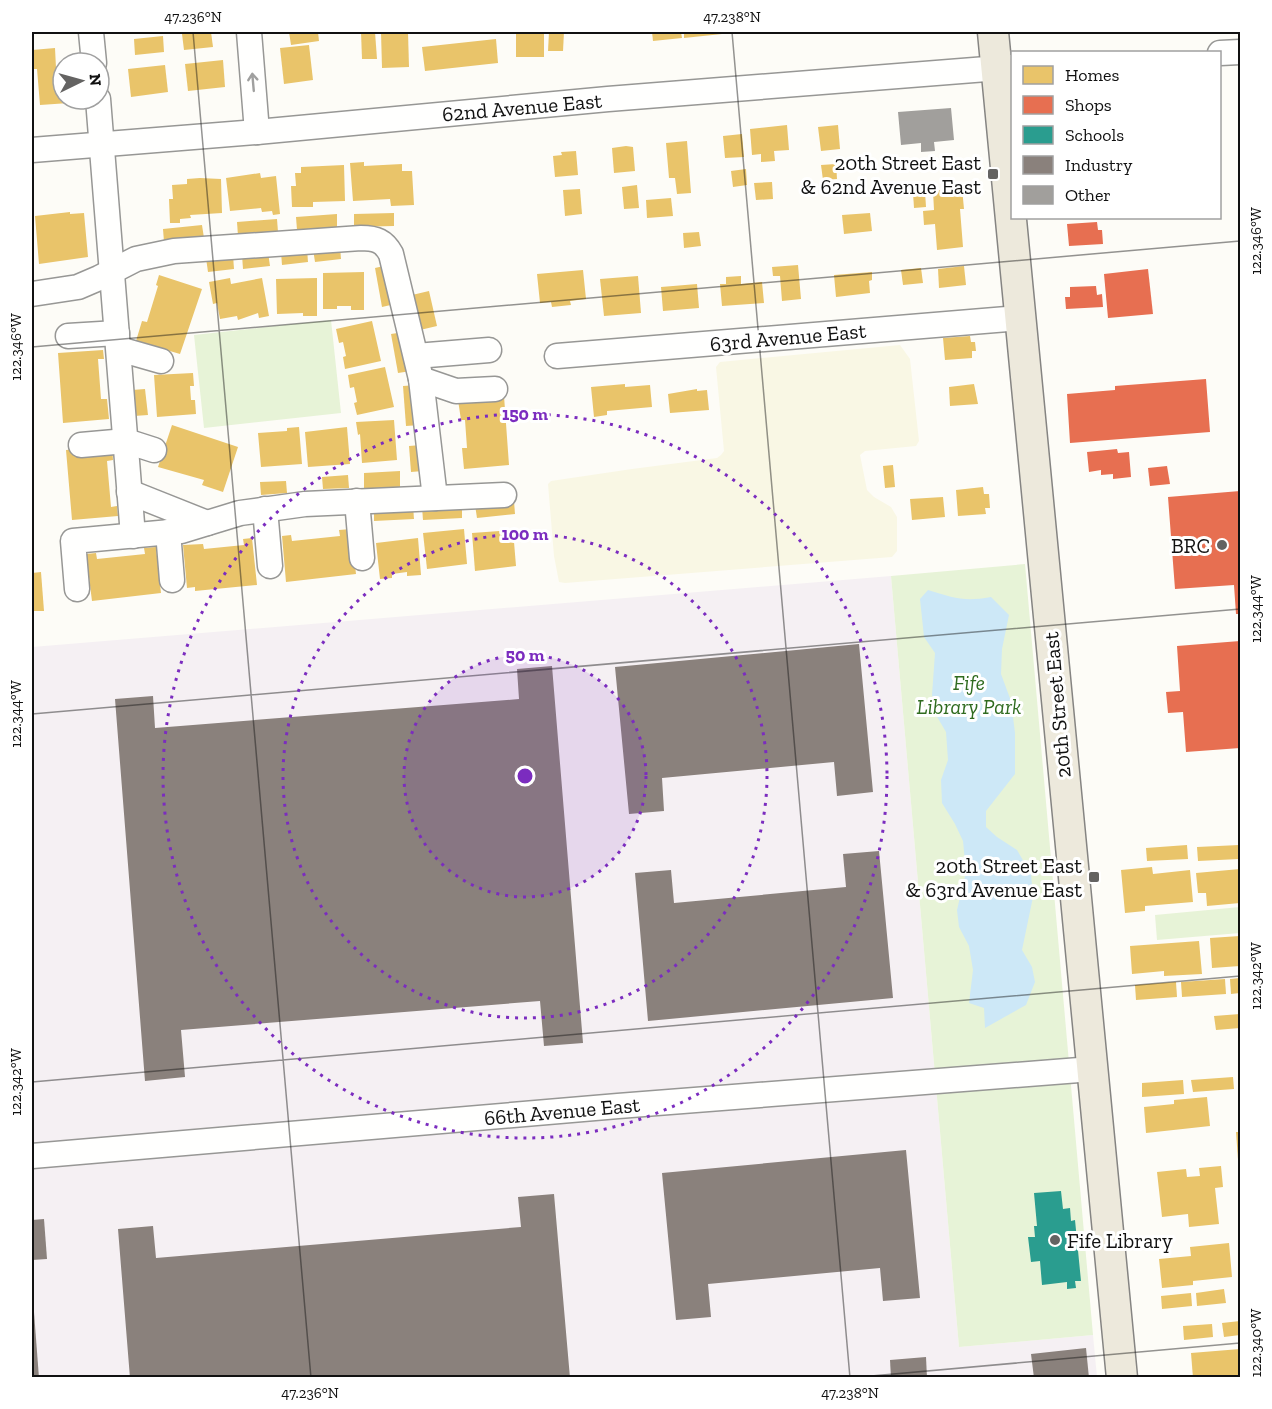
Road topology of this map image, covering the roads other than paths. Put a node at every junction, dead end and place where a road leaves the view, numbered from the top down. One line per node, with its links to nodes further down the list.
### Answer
1 (91, 32): 4 (street)
2 (249, 32): 9 (street, one-way to 2)
3 (993, 32): 7 (main road, 20th Street East)
4 (93, 51)
5 (1240, 52): 6 (street)
6 (1221, 53)
7 (1004, 67): 9 (street, 62nd Avenue East); 12 (main road, 20th Street East)
8 (100, 111): 10 (street)
9 (257, 132): 10 (street, 62nd Avenue East)
10 (104, 146): 11 (street, 62nd Avenue East); 14 (street)
11 (32, 150)
12 (1011, 177)
13 (1014, 219): 16 (main road, 20th Street East)
14 (113, 270): 15 (street); 18 (street); 20 (street)
15 (32, 294)
16 (1020, 318): 21 (street, 63rd Avenue East); 40 (main road, 20th Street East)
17 (68, 336): 18 (street)
18 (118, 341): 22 (street); 25 (street)
19 (489, 350): 20 (street)
20 (416, 356): 23 (street)
21 (557, 356)
22 (162, 361)
23 (421, 379): 24 (street); 30 (street)
24 (495, 389)
25 (126, 441): 26 (street); 27 (street); 28 (street)
26 (81, 445)
27 (154, 450)
28 (129, 492): 33 (street); 35 (street)
29 (504, 495): 30 (street)
30 (435, 498): 31 (street)
31 (357, 501): 32 (street); 36 (street)
32 (265, 509): 33 (street); 37 (street)
33 (207, 523): 34 (street)
34 (168, 532): 35 (street); 38 (street)
35 (133, 536): 39 (street)
36 (362, 558)
37 (270, 566)
38 (172, 580)
39 (77, 590)
40 (1092, 1069): 41 (street, 66th Avenue East); 42 (main road, 20th Street East)
41 (32, 1156)
42 (1122, 1377)

